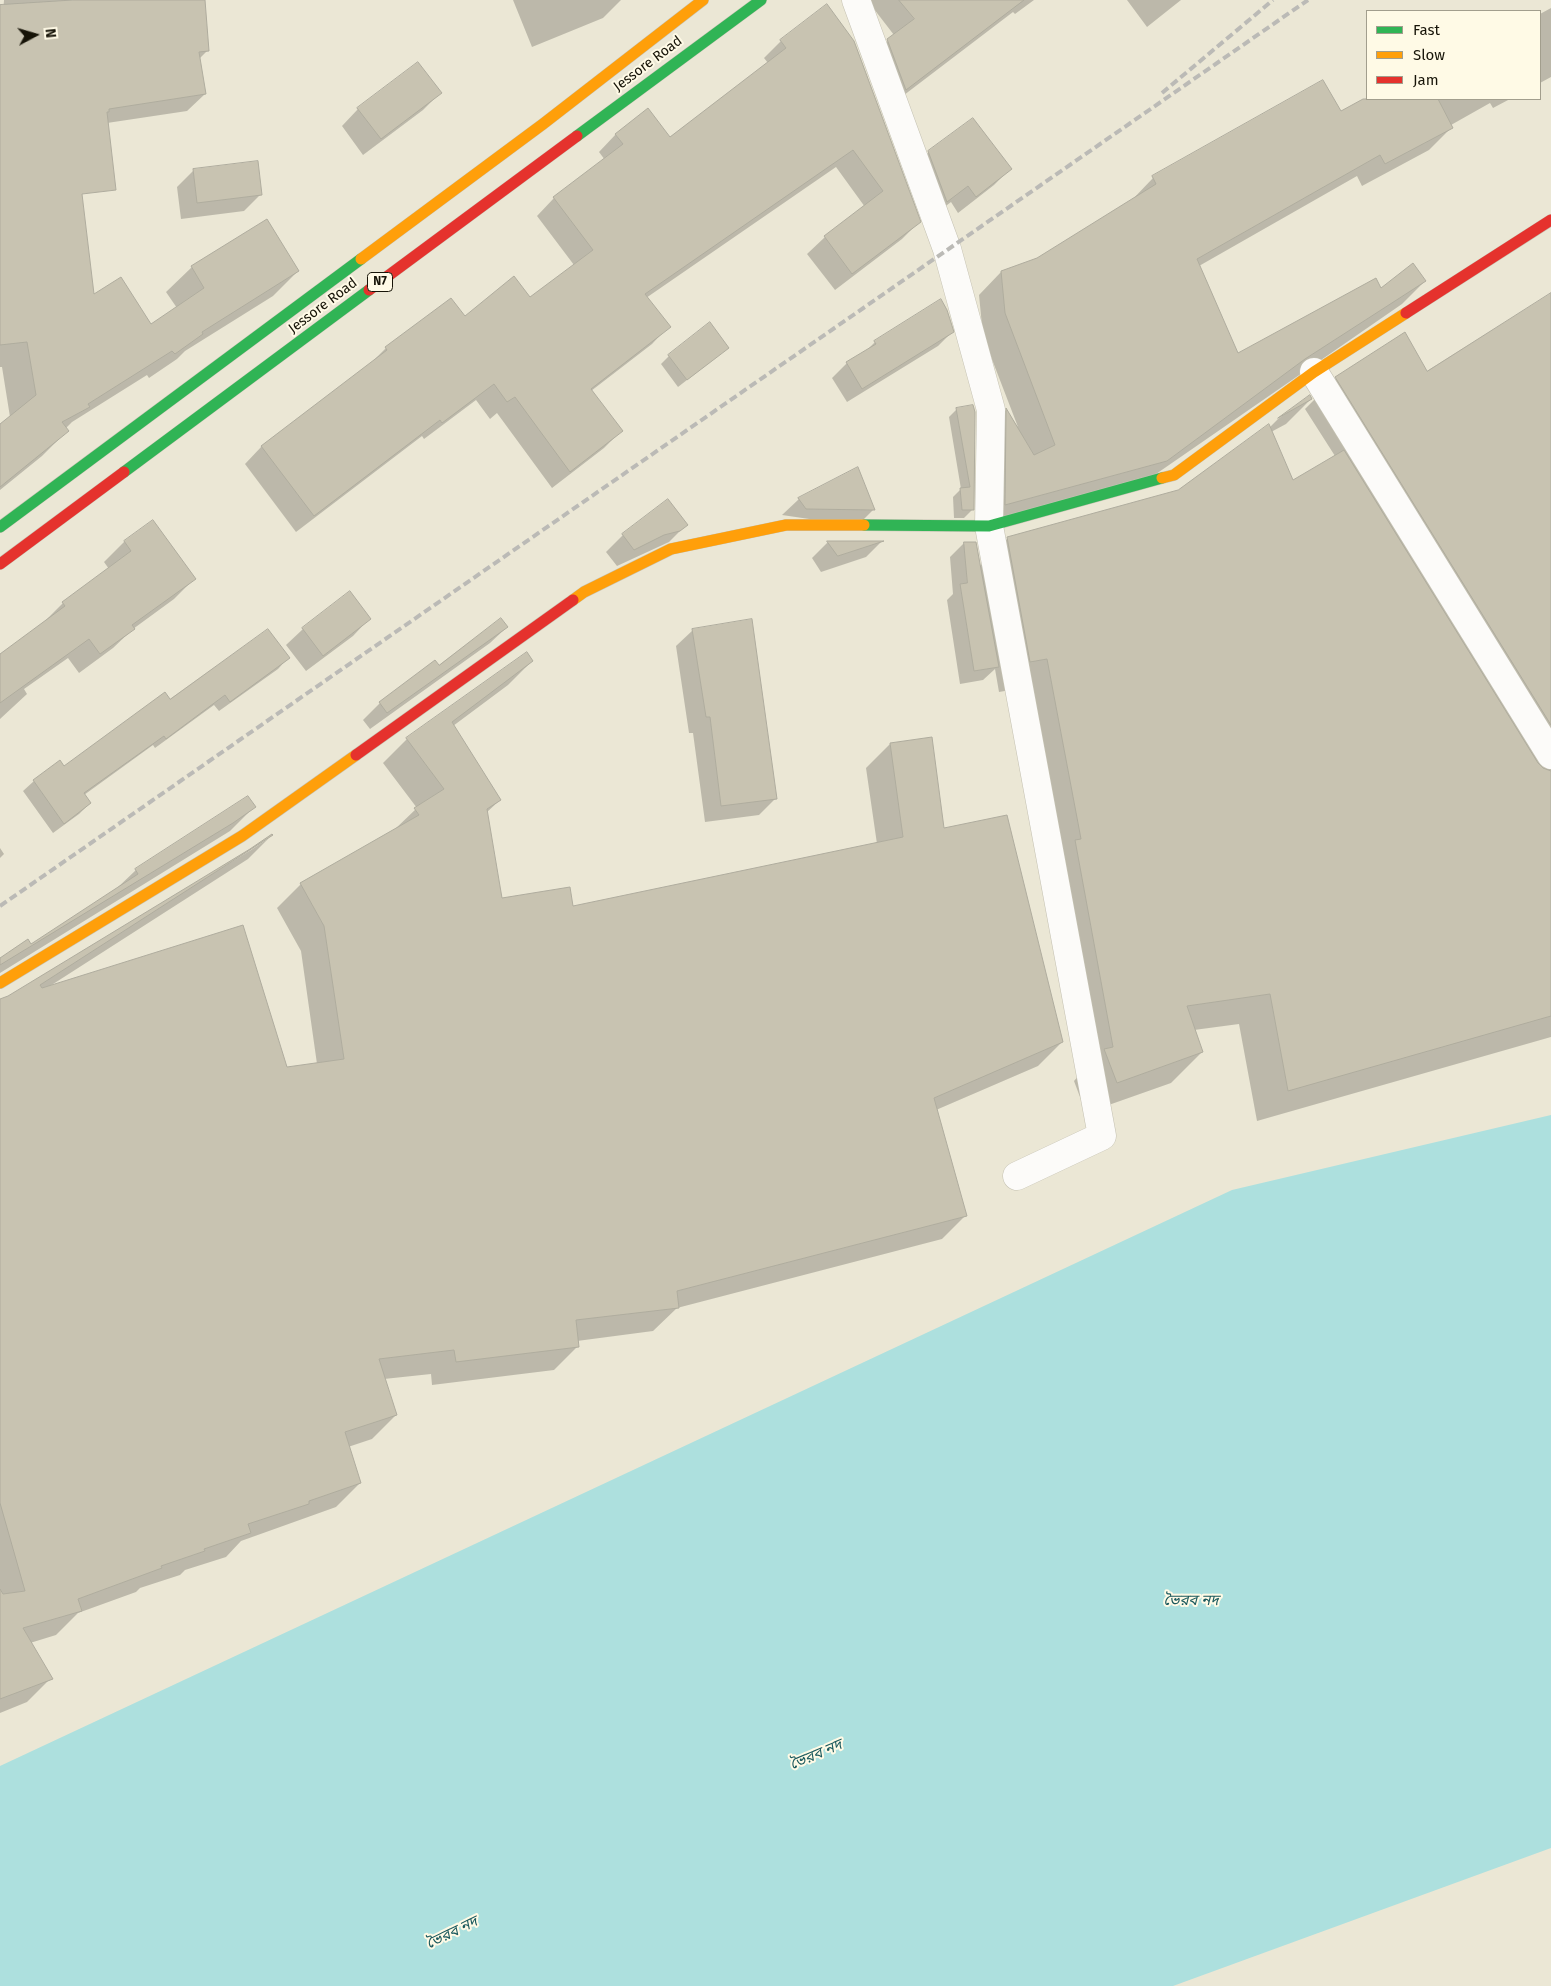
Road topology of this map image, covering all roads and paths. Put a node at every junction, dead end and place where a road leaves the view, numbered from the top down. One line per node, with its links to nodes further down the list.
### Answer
1 (703, 0): 7 (main road, Jessore Road / N7)
2 (761, 0): 8 (main road, Jessore Road / N7)
3 (856, 0): 6 (street)
4 (1551, 220): 5 (main road)
5 (1314, 372): 6 (main road); 9 (street)
6 (990, 526): 10 (main road); 11 (street)
7 (0, 527)
8 (0, 564)
9 (1551, 755)
10 (0, 983)
11 (1017, 1176)

